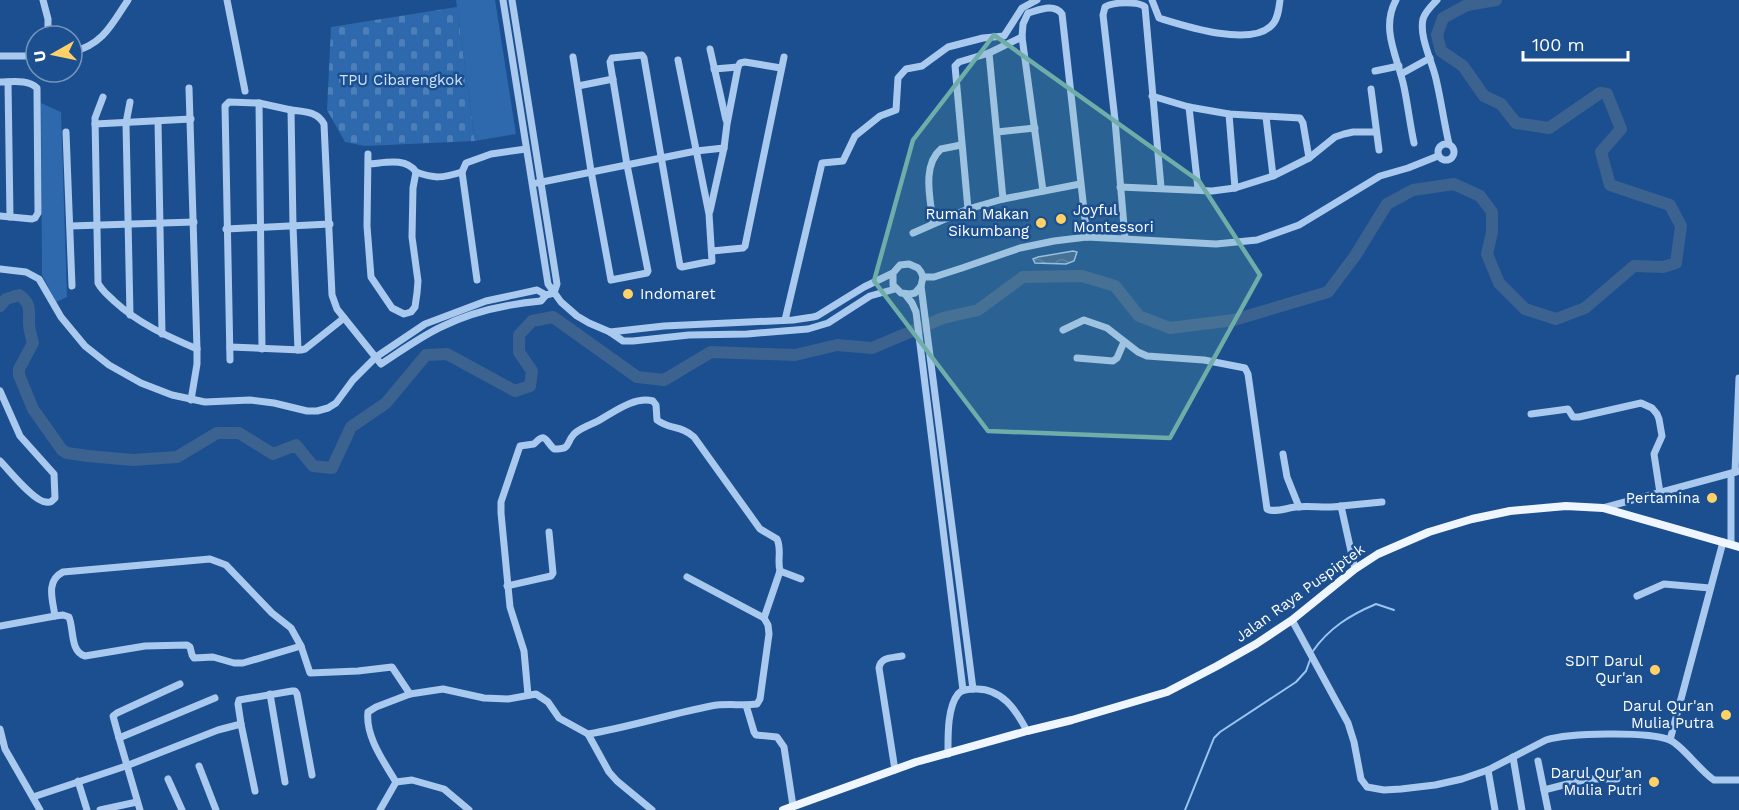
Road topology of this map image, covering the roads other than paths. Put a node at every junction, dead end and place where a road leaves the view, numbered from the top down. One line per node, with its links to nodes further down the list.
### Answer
1 (43, 0): 11 (street)
2 (128, 0): 13 (street)
3 (227, 0): 32 (street)
4 (502, 0): 38 (street)
5 (512, 0): 37 (street)
6 (1037, 0): 108 (street)
7 (1152, 0): 8 (street)
8 (1280, 0)
9 (1396, 0): 26 (street)
10 (1437, 0): 20 (street)
11 (48, 24)
12 (1023, 37): 15 (street); 48 (street); 71 (street)
13 (84, 48)
14 (710, 49): 24 (street)
15 (989, 53): 50 (street); 54 (street)
16 (0, 56): 17 (street)
17 (24, 56)
18 (573, 57): 29 (street)
19 (784, 57): 23 (street)
20 (1430, 58): 26 (street); 53 (street)
21 (678, 60): 58 (street)
22 (738, 67): 23 (street); 24 (street); 47 (street)
23 (781, 68): 95 (street)
24 (714, 69): 47 (street)
25 (1375, 70): 26 (street)
26 (1400, 70): 52 (street)
27 (613, 79): 29 (street); 62 (street); 64 (street)
28 (4, 82): 81 (street); 81 (street)
29 (578, 86): 65 (street)
30 (189, 87): 43 (street)
31 (1371, 89): 51 (street)
32 (245, 91)
33 (1152, 96): 39 (street); 72 (street); 73 (street)
34 (103, 97): 46 (street)
35 (130, 102): 45 (street)
36 (259, 103): 40 (street); 90 (street); 91 (street)
37 (528, 105): 38 (street); 69 (street)
38 (519, 106): 56 (street)
39 (1189, 107): 41 (street); 75 (street)
40 (291, 110): 86 (street); 89 (street)
41 (1229, 114): 42 (street); 74 (street)
42 (1266, 117): 61 (street); 68 (street)
43 (191, 119): 44 (street); 82 (street)
44 (158, 121): 45 (street); 83 (street)
45 (126, 123): 46 (street); 85 (street)
46 (95, 124): 87 (street)
47 (727, 124): 55 (street)
48 (1035, 128): 50 (street); 76 (street)
49 (66, 132): 88 (street)
50 (997, 132): 77 (street)
51 (1376, 132): 57 (street); 61 (street)
52 (1414, 144)
53 (1449, 144): 60 (street); 60 (street)
54 (961, 145): 78 (street); 84 (street)
55 (724, 148): 58 (street); 79 (street)
56 (526, 149): 67 (street); 70 (street)
57 (1379, 150)
58 (696, 151): 62 (street); 79 (street)
59 (368, 154): 63 (street)
60 (1438, 156): 94 (street)
61 (1309, 158): 68 (street)
62 (662, 159): 64 (street); 95 (street)
63 (369, 164): 66 (street); 66 (street)
64 (627, 165): 65 (street); 65 (street)
65 (591, 171): 69 (street)
66 (416, 172): 67 (street)
67 (462, 172): 98 (street)
68 (1273, 176): 74 (street)
69 (540, 182): 70 (street); 102 (street)
70 (531, 184): 102 (street)
71 (1080, 184): 76 (street); 93 (street)
72 (1120, 187): 73 (street); 94 (street)
73 (1161, 188): 75 (street)
74 (1235, 188): 75 (street)
75 (1198, 189)
76 (1043, 191): 77 (street)
77 (1003, 199): 78 (street)
78 (968, 210): 84 (street)
79 (709, 214): 95 (street)
80 (0, 216): 81 (street)
81 (10, 217)
82 (194, 222): 83 (street); 116 (street)
83 (161, 223): 85 (street); 112 (street)
84 (933, 223): 92 (street)
85 (128, 224): 87 (street); 106 (street)
86 (330, 224): 89 (street); 107 (street)
87 (97, 225): 88 (street); 106 (street)
88 (70, 226): 100 (street)
89 (293, 226): 90 (street); 118 (street)
90 (260, 227): 91 (street); 117 (street)
91 (226, 229): 115 (street)
92 (913, 233)
93 (1087, 237): 94 (street); 99 (street)
94 (1125, 238)
95 (712, 251)
96 (0, 269): 124 (street)
97 (893, 273): 99 (street); 101 (street); 108 (street)
98 (477, 280)
99 (922, 281): 103 (street); 150 (street)
100 (72, 286)
101 (895, 289): 103 (street); 113 (street)
102 (550, 294): 104 (street); 105 (street); 111 (street)
103 (905, 294): 151 (street)
104 (486, 301): 105 (street); 119 (street)
105 (489, 310): 119 (street)
106 (130, 315): 112 (street)
107 (344, 318): 118 (street); 119 (street)
108 (785, 320): 109 (street)
109 (664, 326): 111 (street); 113 (street)
110 (1063, 330): 114 (street)
111 (610, 332): 113 (street)
112 (162, 334): 116 (street)
113 (666, 337)
114 (1124, 342): 120 (street); 132 (street)
115 (230, 347): 117 (street); 121 (street)
116 (197, 349): 124 (street)
117 (262, 349): 118 (street)
118 (298, 350)
119 (376, 357): 124 (street)
120 (1077, 358)
121 (230, 360)
122 (1739, 378): 128 (street)
123 (0, 391): 127 (street)
124 (191, 400)
125 (1531, 414): 129 (street)
126 (1283, 454): 132 (street)
127 (0, 461)
128 (1735, 472): 129 (street); 135 (street)
129 (1660, 493): 133 (street)
130 (1382, 502): 131 (street)
131 (1341, 506): 132 (street); 136 (street)
132 (1299, 507)
133 (1603, 508): 135 (main road, Jalan Raya Puspiptek); 136 (main road, Jalan Raya Puspiptek)
134 (549, 532): 140 (street)
135 (1731, 544): 141 (street)
136 (1355, 569): 145 (main road, Jalan Raya Puspiptek)
137 (780, 571): 139 (street); 140 (street); 144 (street)
138 (687, 577): 144 (street)
139 (801, 579)
140 (507, 586): 154 (street)
141 (1710, 588): 142 (street); 162 (street)
142 (1637, 596)
143 (56, 616): 146 (street); 147 (street); 147 (street)
144 (764, 618): 156 (street)
145 (1292, 620): 159 (main road, Jalan Raya Puspiptek); 170 (street)
146 (0, 626)
147 (301, 646): 153 (street)
148 (902, 656): 169 (street)
149 (180, 684): 161 (street)
150 (973, 689): 151 (street); 159 (street)
151 (963, 690): 164 (street)
152 (270, 694): 157 (street); 171 (street); 176 (street)
153 (410, 694): 154 (street); 177 (street)
154 (528, 695): 160 (street)
155 (215, 698): 161 (street)
156 (746, 705): 160 (street); 182 (street)
157 (241, 724): 167 (street); 179 (street)
158 (0, 729): 163 (street)
159 (1027, 731): 164 (main road, Jalan Raya Puspiptek)
160 (588, 734): 191 (street)
161 (119, 738): 167 (street)
162 (1670, 740): 165 (street); 174 (street)
163 (3, 749): 180 (street)
164 (948, 754): 169 (main road, Jalan Raya Puspiptek)
165 (1513, 757): 170 (street); 194 (street)
166 (1538, 761): 178 (street)
167 (126, 766): 175 (street); 181 (street)
168 (199, 766): 188 (street)
169 (895, 770): 182 (main road, Jalan Raya Puspiptek)
170 (1488, 770): 193 (street)
171 (312, 775)
172 (168, 779): 187 (street)
173 (1617, 779): 178 (street)
174 (1739, 780)
175 (78, 781): 180 (street); 184 (street)
176 (285, 782)
177 (396, 782): 189 (street); 190 (street)
178 (1544, 790): 195 (street)
179 (255, 791)
180 (33, 797): 183 (street)
181 (137, 802): 185 (street); 186 (street)
182 (793, 806): 192 (main road, Jalan Raya Puspiptek)
183 (40, 810)
184 (87, 810)
185 (100, 810)
186 (140, 810)
187 (183, 810)
188 (216, 810)
189 (380, 810)
190 (469, 810)
191 (652, 810)
192 (783, 810)
193 (1495, 810)
194 (1522, 810)
195 (1548, 810)

